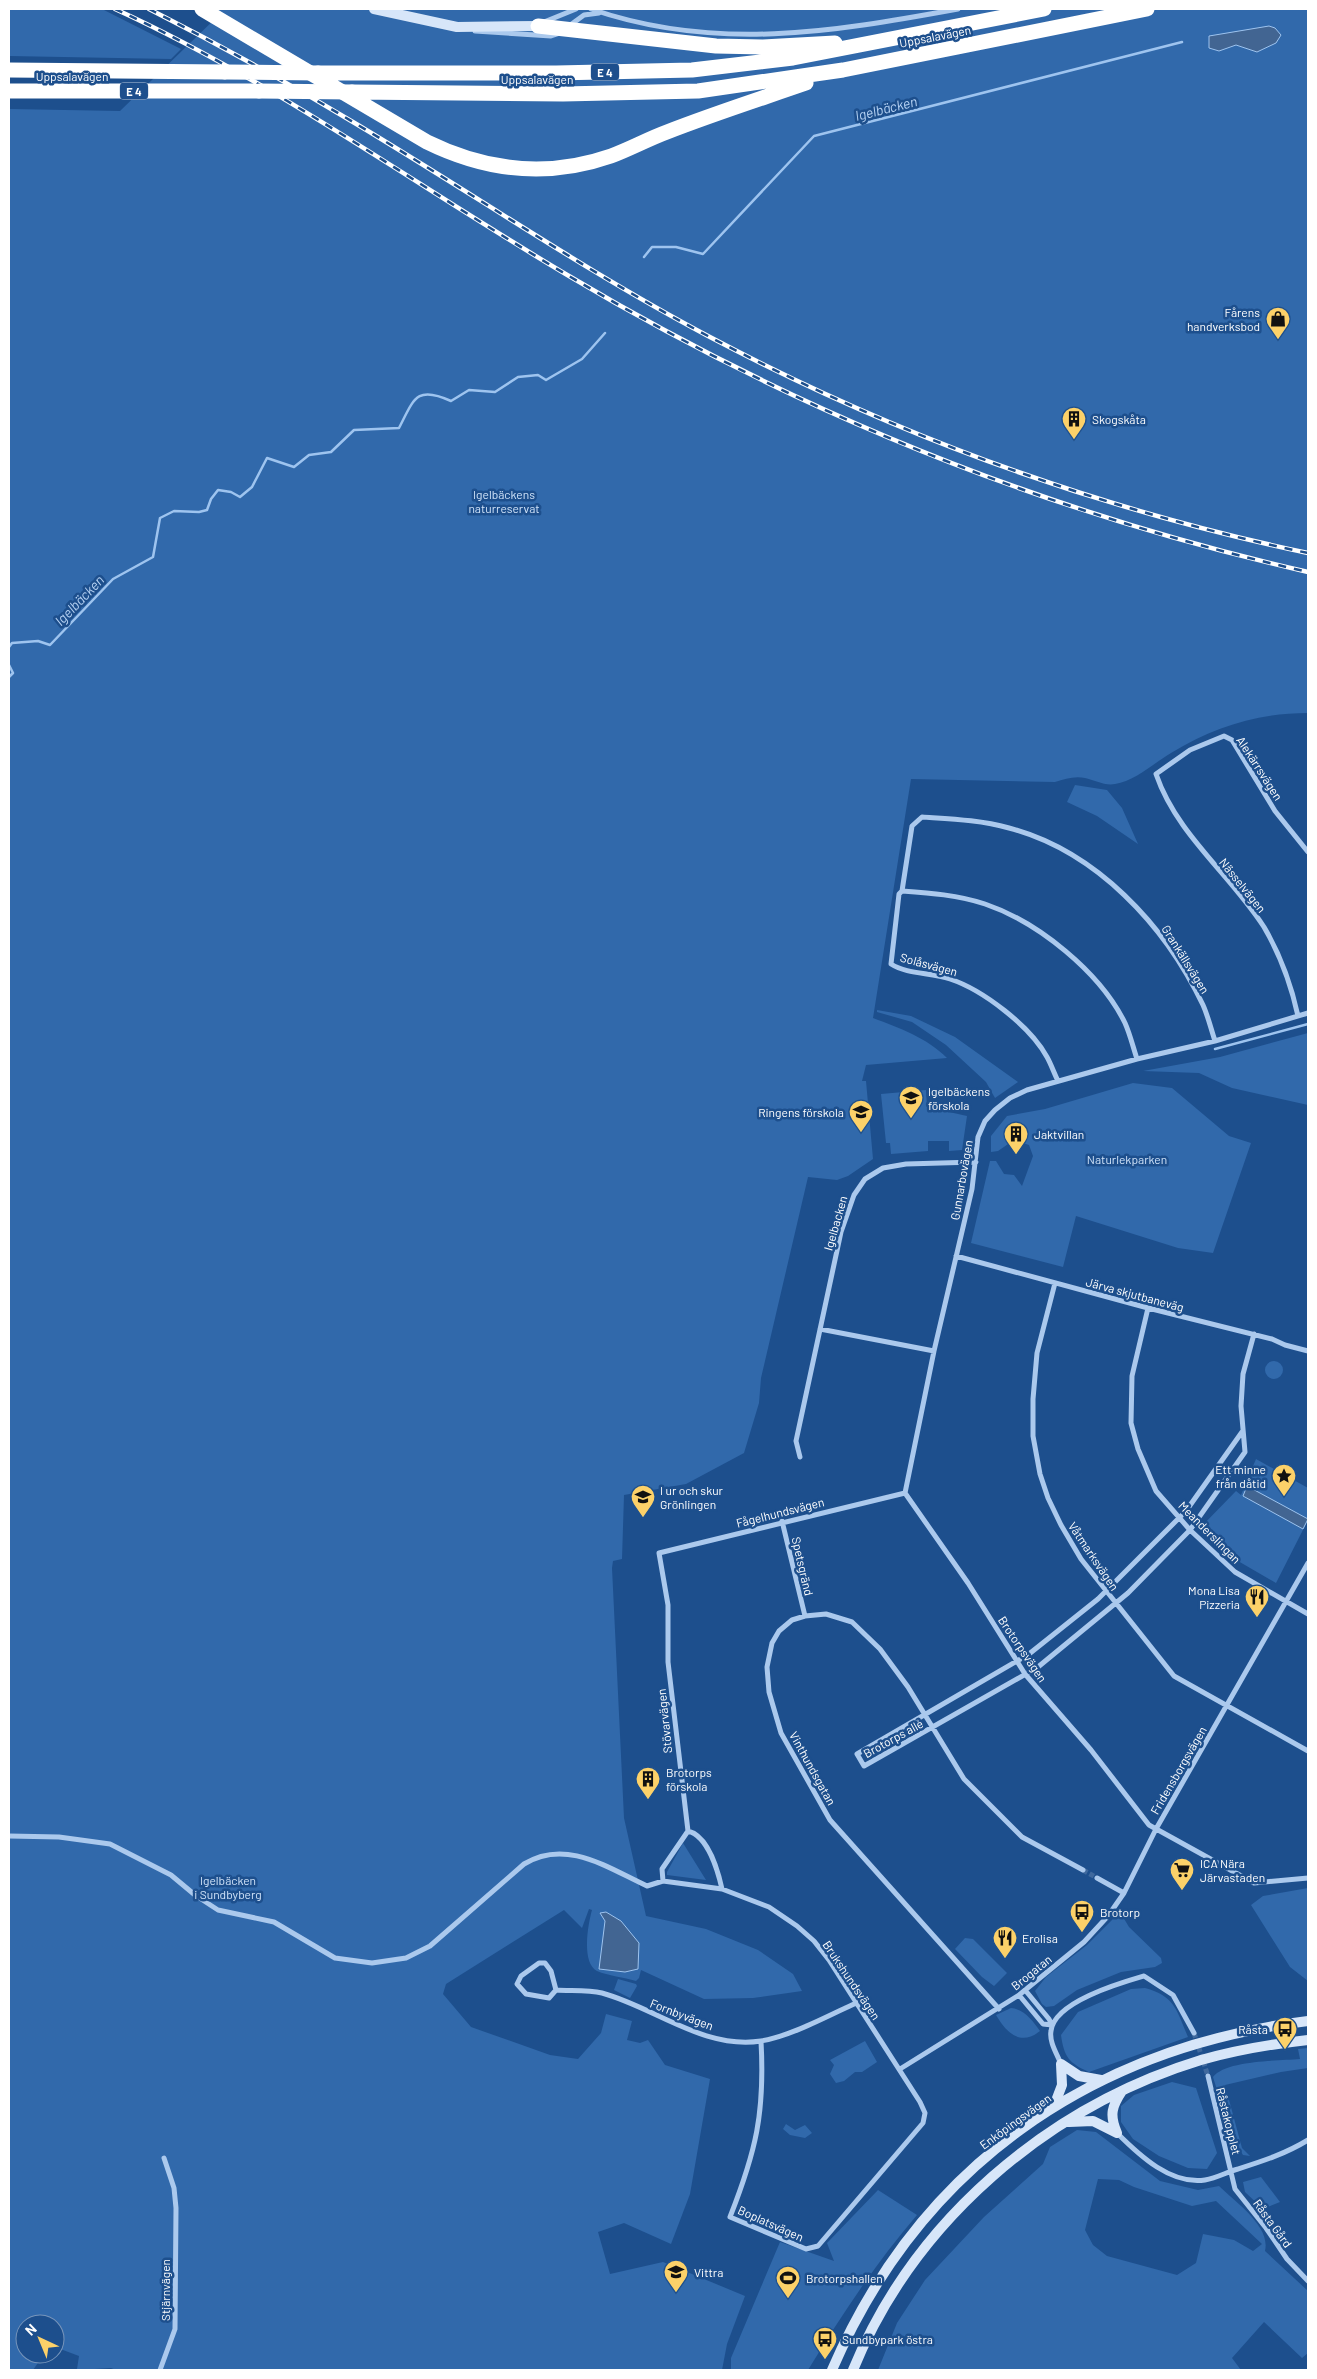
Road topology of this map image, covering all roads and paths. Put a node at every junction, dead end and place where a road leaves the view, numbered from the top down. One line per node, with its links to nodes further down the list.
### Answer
1 (202, 9): 14 (highway)
2 (374, 9): 10 (main road)
3 (576, 9): 9 (street)
4 (591, 9): 8 (street)
5 (958, 9): 8 (street)
6 (1044, 9): 12 (highway, Uppsalavägen / E 4)
7 (1147, 9): 14 (highway, Uppsalavägen / E 4)
8 (601, 12): 11 (street)
9 (538, 26): 10 (main road); 11 (highway)
10 (457, 27): 11 (street)
11 (568, 27): 12 (highway)
12 (889, 41): 13 (highway, Uppsalavägen / E 4, bridge)
13 (9, 70)
14 (843, 70): 15 (highway, Uppsalavägen / E 4, bridge)
15 (9, 90)
16 (1156, 774): 18 (street, Alekärrsvägen); 21 (street, Nässelvägen)
17 (912, 826): 19 (street, Solåsvägen); 22 (street, Grankällsvägen)
18 (1308, 852)
19 (902, 891): 23 (street); 24 (street, Solåsvägen)
20 (1308, 1013): 21 (street, Gunnarbovägen)
21 (1298, 1016): 22 (street, Gunnarbovägen)
22 (1215, 1041): 23 (street, Gunnarbovägen)
23 (1137, 1059): 24 (street, Gunnarbovägen)
24 (1058, 1081): 25 (street, Gunnarbovägen)
25 (976, 1162): 26 (street, Gunnarbovägen); 29 (street, Igelbacken)
26 (956, 1256): 27 (street, Järva skjutbaneväg); 32 (street, Gunnarbovägen)
27 (1055, 1282): 28 (street, Järva skjutbaneväg); 41 (street, Våtmarksvägen)
28 (1148, 1308): 30 (street, Järva skjutbaneväg); 36 (street, Meanderslingan)
29 (820, 1329): 32 (street); 34 (street, Igelbacken)
30 (1254, 1334): 31 (street, Järva skjutbaneväg); 33 (street, Brotorps allé)
31 (1308, 1351)
32 (934, 1352): 35 (street, Gunnarbovägen)
33 (1242, 1432): 36 (street, Brotorps allé); 38 (street, Brotorps allé)
34 (800, 1457)
35 (905, 1493): 37 (street, Fågelhundsvägen); 46 (street, Brotorpsvägen)
36 (1179, 1518): 38 (street, Meanderslingan); 41 (street, Brotorps allé)
37 (782, 1521): 39 (street, Fågelhundsvägen); 45 (street, Spetsgränd)
38 (1190, 1530): 42 (street, Meanderslingan); 43 (street, Brotorps allé)
39 (659, 1552): 53 (street, Stövarvägen)
40 (1308, 1563): 42 (street, Fridensborgsvägen)
41 (1106, 1591): 43 (street, Våtmarksvägen); 46 (street, Brotorps allé)
42 (1288, 1602): 44 (street); 48 (street, Fridensborgsvägen)
43 (1115, 1604): 47 (street, Brotorps allé); 48 (street, Våtmarksvägen)
44 (1308, 1614)
45 (805, 1616): 49 (street, Vinthundsgatan); 65 (street, Vinthundsgatan)
46 (1016, 1662): 47 (street, Brotorpsvägen); 49 (street, Brotorps allé)
47 (1025, 1674): 50 (street, Brotorps allé); 52 (street, Brotorpsvägen)
48 (1226, 1706): 51 (street); 52 (street, Fridensborgsvägen)
49 (925, 1714): 50 (street, Vinthundsgatan); 50 (street, Brotorps allé)
50 (933, 1727): 55 (street, Vinthundsgatan)
51 (1308, 1751)
52 (1156, 1829): 57 (street, Fridensborgsvägen); 60 (street, Brogatan)
53 (688, 1831): 58 (street); 59 (street)
54 (9, 1836): 58 (street, Brukshundsvägen)
55 (1083, 1870)
56 (1096, 1878): 60 (street)
57 (1308, 1878)
58 (663, 1880): 59 (street, Brukshundsvägen)
59 (722, 1889): 64 (street, Brukshundsvägen)
60 (1124, 1893): 62 (street, Brogatan)
61 (556, 1990): 61 (street, Fornbyvägen); 70 (street, Fornbyvägen)
62 (1025, 1990): 63 (street, Brogatan); 67 (street)
63 (1019, 1995): 65 (street, Brogatan); 67 (street)
64 (856, 2003): 70 (street, Fornbyvägen); 72 (street, Brukshundsvägen)
65 (998, 2009): 72 (street, Brogatan)
66 (1308, 2021): 74 (main road, Enköpingsvägen)
67 (1052, 2025): 68 (street); 71 (street)
68 (1194, 2033)
69 (1308, 2040): 75 (main road)
70 (761, 2041): 72 (street, Boplatsvägen)
71 (1061, 2064): 74 (main road); 76 (main road)
72 (900, 2069)
73 (1208, 2076): 81 (street, Råstakopplet)
74 (1102, 2080): 76 (main road, Enköpingsvägen)
75 (1122, 2091): 77 (main road); 78 (main road)
76 (1054, 2107): 84 (main road, Enköpingsvägen)
77 (1065, 2122): 78 (main road); 85 (main road)
78 (1117, 2133): 81 (street)
79 (1308, 2140): 81 (street)
80 (164, 2158): 83 (street, Stjärnvägen)
81 (1231, 2170): 82 (street, Råsta Gård)
82 (1308, 2281)
83 (160, 2370)
84 (832, 2370)
85 (853, 2370)

